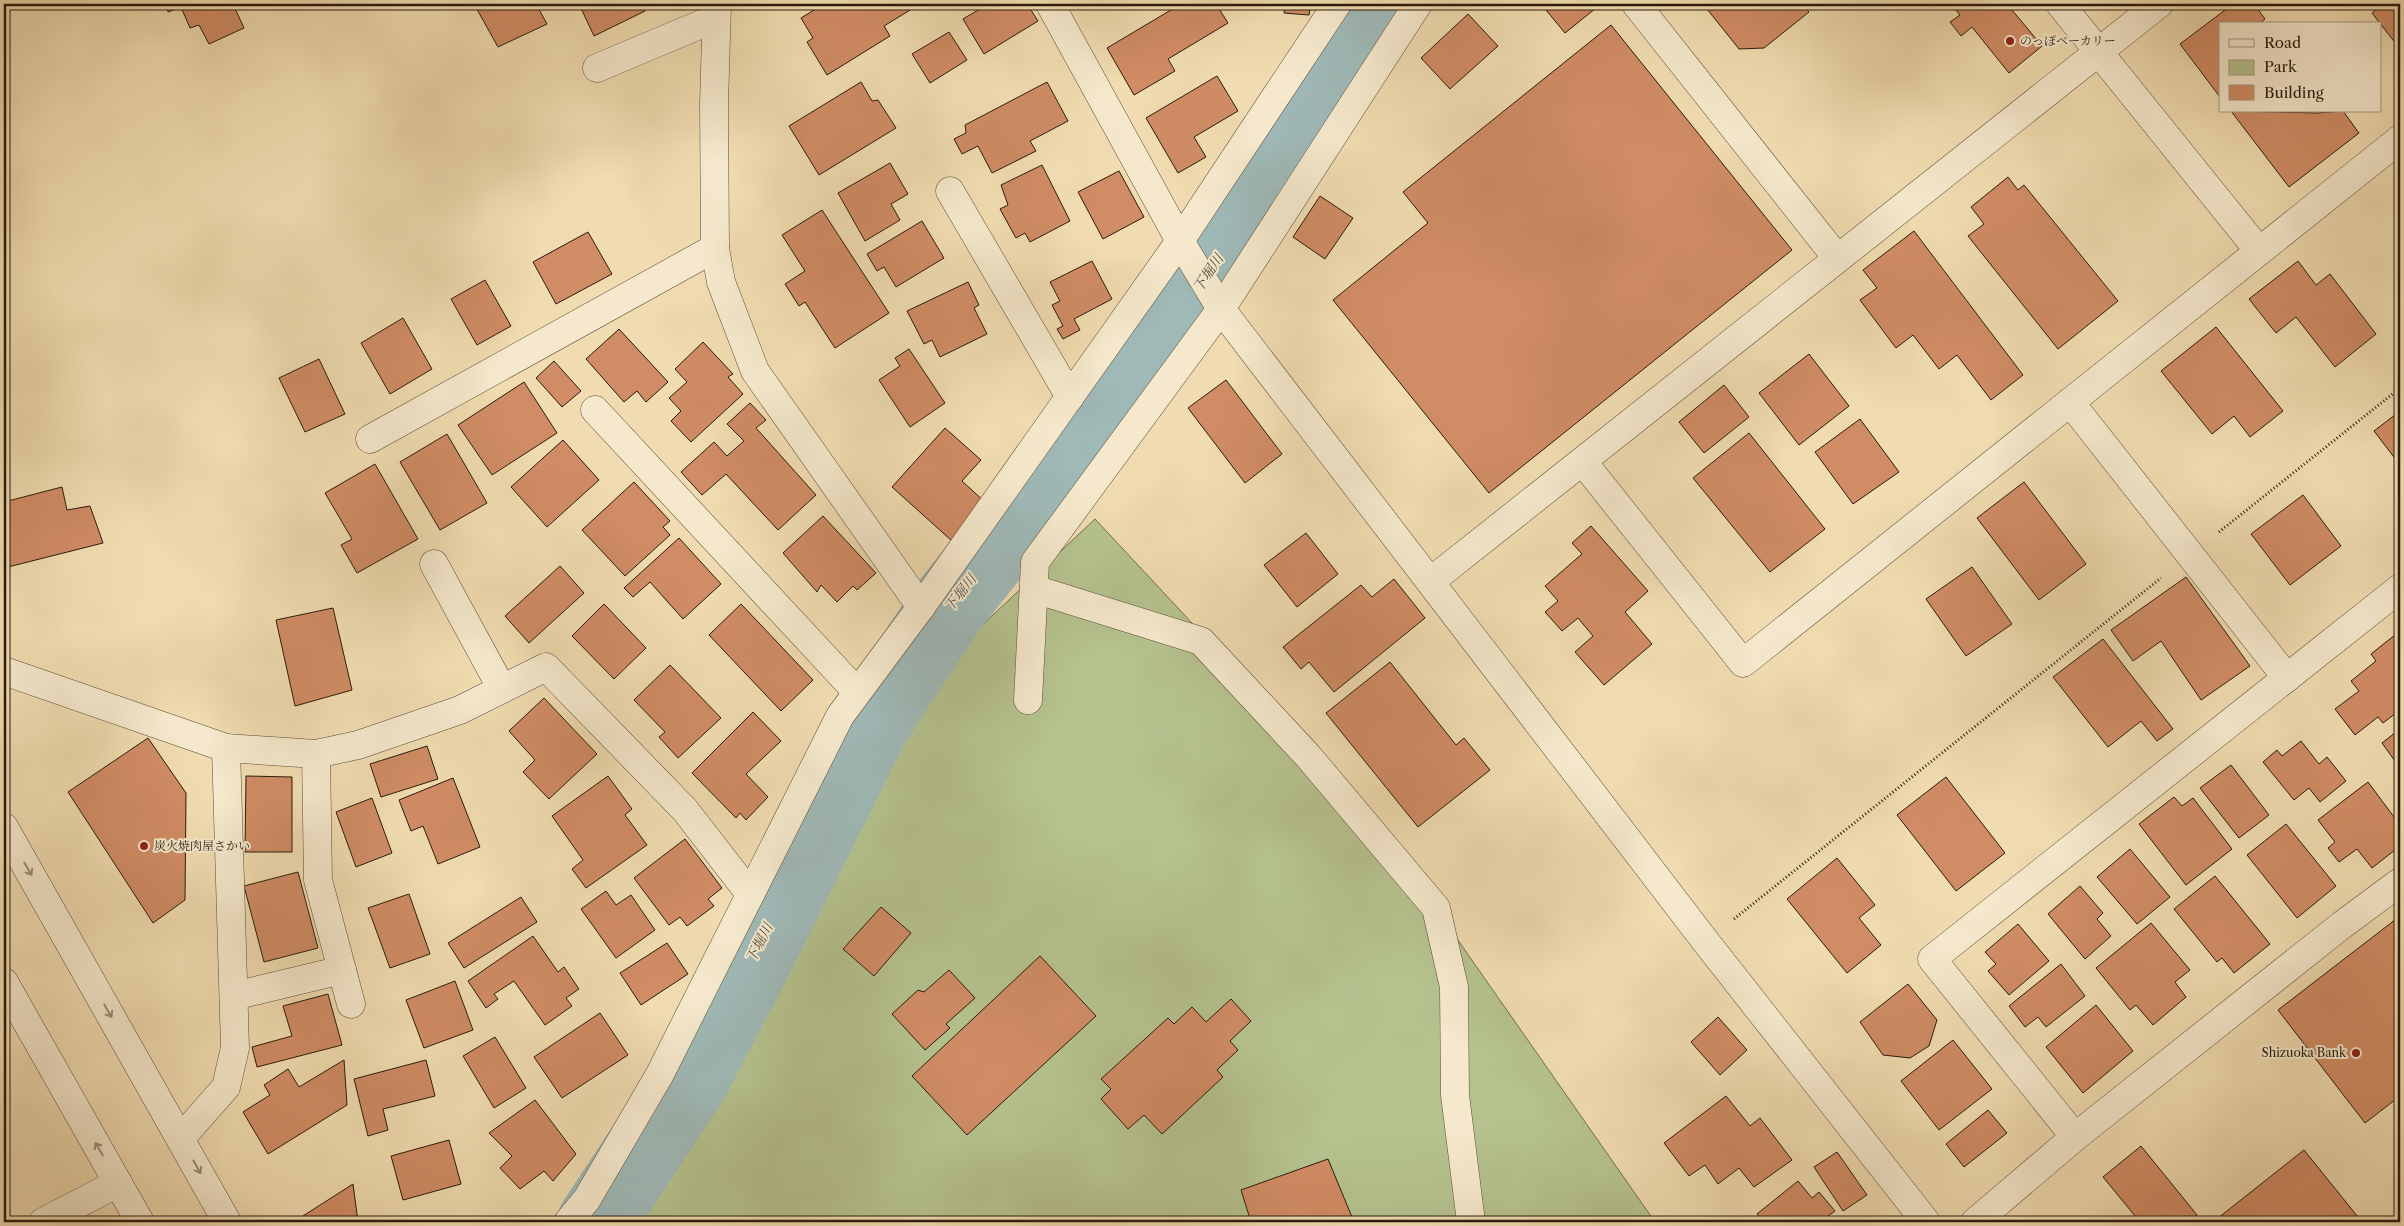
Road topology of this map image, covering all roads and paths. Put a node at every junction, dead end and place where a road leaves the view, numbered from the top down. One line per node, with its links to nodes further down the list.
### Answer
1 (1050, 4): 12 (street)
2 (1337, 4): 12 (street)
3 (1418, 4): 16 (street)
4 (1636, 4): 15 (street)
5 (2060, 4): 8 (street)
6 (2160, 4): 8 (street)
7 (717, 11): 9 (street); 13 (street)
8 (2100, 53): 14 (street); 15 (street)
9 (597, 68)
10 (2400, 139): 14 (street)
11 (950, 191): 18 (street)
12 (1181, 243): 16 (street); 18 (street)
13 (716, 248): 21 (street); 28 (street)
14 (2259, 251): 19 (street)
15 (1837, 258): 22 (street)
16 (1220, 308): 25 (street); 27 (street)
17 (2400, 388): 23 (path)
18 (1070, 397): 28 (street)
19 (2070, 402): 22 (street); 23 (street)
20 (595, 410): 32 (street)
21 (370, 439)
22 (1583, 462): 25 (street)
23 (2191, 554): 30 (street); 39 (path)
24 (434, 564): 31 (street)
25 (1432, 582): 39 (street)
26 (2400, 588): 30 (street)
27 (1034, 589): 33 (street); 51 (street)
28 (921, 607): 32 (street)
29 (4, 671): 34 (street)
30 (2287, 678): 44 (street)
31 (502, 689): 35 (street); 38 (street)
32 (858, 692): 38 (street)
33 (1028, 700)
34 (226, 748): 35 (street); 42 (street)
35 (316, 754): 40 (street)
36 (4, 827): 45 (street, one-way to 45)
37 (2400, 882): 44 (street)
38 (750, 894): 50 (street)
39 (1706, 942): 52 (street)
40 (342, 970): 42 (street); 43 (street)
41 (4, 982): 46 (street, one-way to 41)
42 (234, 996): 45 (street)
43 (351, 1004)
44 (2075, 1137): 53 (street)
45 (181, 1138): 49 (street, one-way to 49)
46 (118, 1183): 47 (street); 48 (street)
47 (44, 1222)
48 (140, 1222)
49 (227, 1222)
50 (568, 1222)
51 (1471, 1222)
52 (1926, 1222)
53 (1975, 1222)

